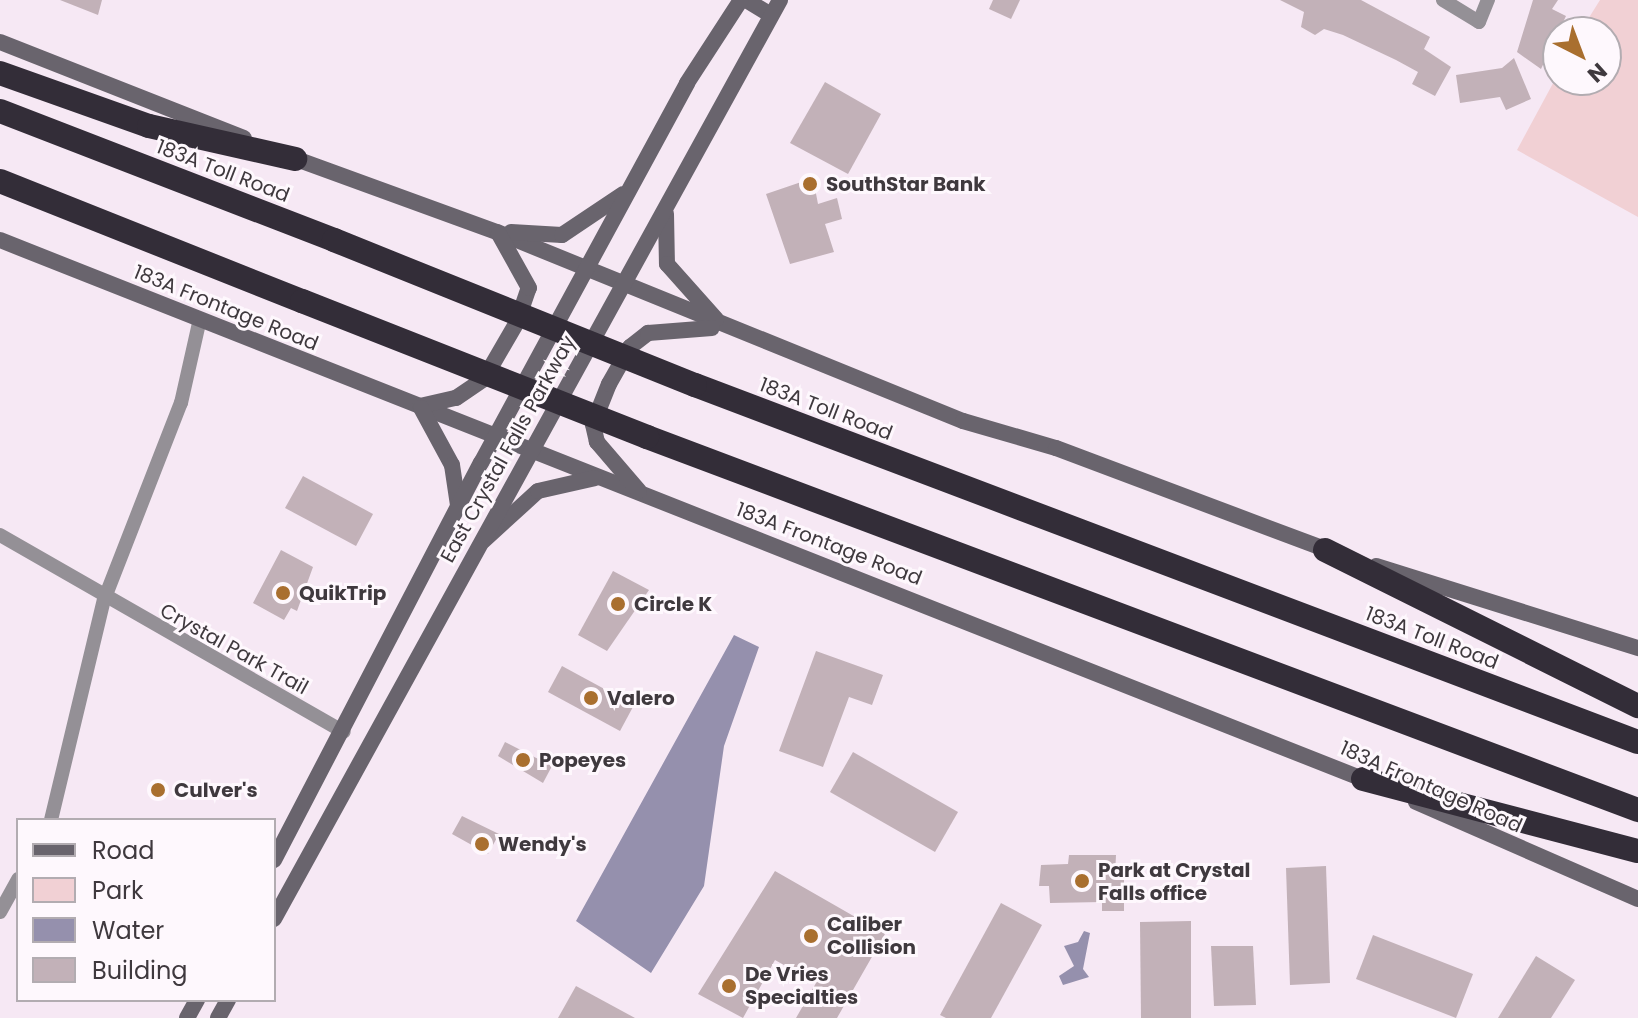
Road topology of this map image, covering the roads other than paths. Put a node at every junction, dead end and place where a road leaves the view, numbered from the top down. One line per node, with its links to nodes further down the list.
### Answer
1 (744, 0): 4 (main road); 10 (main road, East Crystal Falls Parkway)
2 (1443, 0): 3 (street)
3 (1488, 0)
4 (776, 7): 11 (main road, East Crystal Falls Parkway)
5 (0, 42): 8 (main road)
6 (0, 73): 8 (highway)
7 (0, 111): 31 (highway, 183A Toll Road, bridge)
8 (295, 159): 12 (main road)
9 (0, 181): 33 (highway, bridge)
10 (631, 187): 12 (main road); 14 (main road, East Crystal Falls Parkway)
11 (669, 200): 15 (main road, East Crystal Falls Parkway); 17 (main road)
12 (497, 232): 14 (main road); 18 (main road)
13 (0, 240): 16 (main road, 183A Frontage Road)
14 (589, 270): 15 (main road); 19 (main road, East Crystal Falls Parkway)
15 (623, 285): 17 (main road); 20 (main road, East Crystal Falls Parkway)
16 (200, 319): 18 (main road, 183A Frontage Road); 27 (street)
17 (726, 328): 22 (main road); 25 (main road)
18 (420, 406): 19 (main road, 183A Frontage Road); 23 (main road)
19 (495, 437): 20 (main road, 183A Frontage Road); 23 (main road, East Crystal Falls Parkway)
20 (528, 450): 21 (main road, 183A Frontage Road); 26 (main road, East Crystal Falls Parkway)
21 (596, 478): 22 (main road, 183A Frontage Road); 26 (main road)
22 (641, 494): 32 (main road, 183A Frontage Road)
23 (458, 505): 30 (main road, East Crystal Falls Parkway)
24 (0, 535): 27 (street, Crystal Park Trail)
25 (1325, 550): 28 (main road); 29 (highway)
26 (470, 553): 40 (main road, East Crystal Falls Parkway)
27 (104, 600): 30 (street, Crystal Park Trail); 34 (street)
28 (1638, 648)
29 (1638, 706)
30 (344, 732): 36 (main road, East Crystal Falls Parkway)
31 (1638, 742)
32 (1363, 779): 35 (highway); 38 (main road, 183A Frontage Road)
33 (1638, 810)
34 (53, 818)
35 (1638, 851)
36 (276, 856)
37 (16, 883): 39 (street)
38 (1638, 899)
39 (0, 912)
40 (276, 915)

